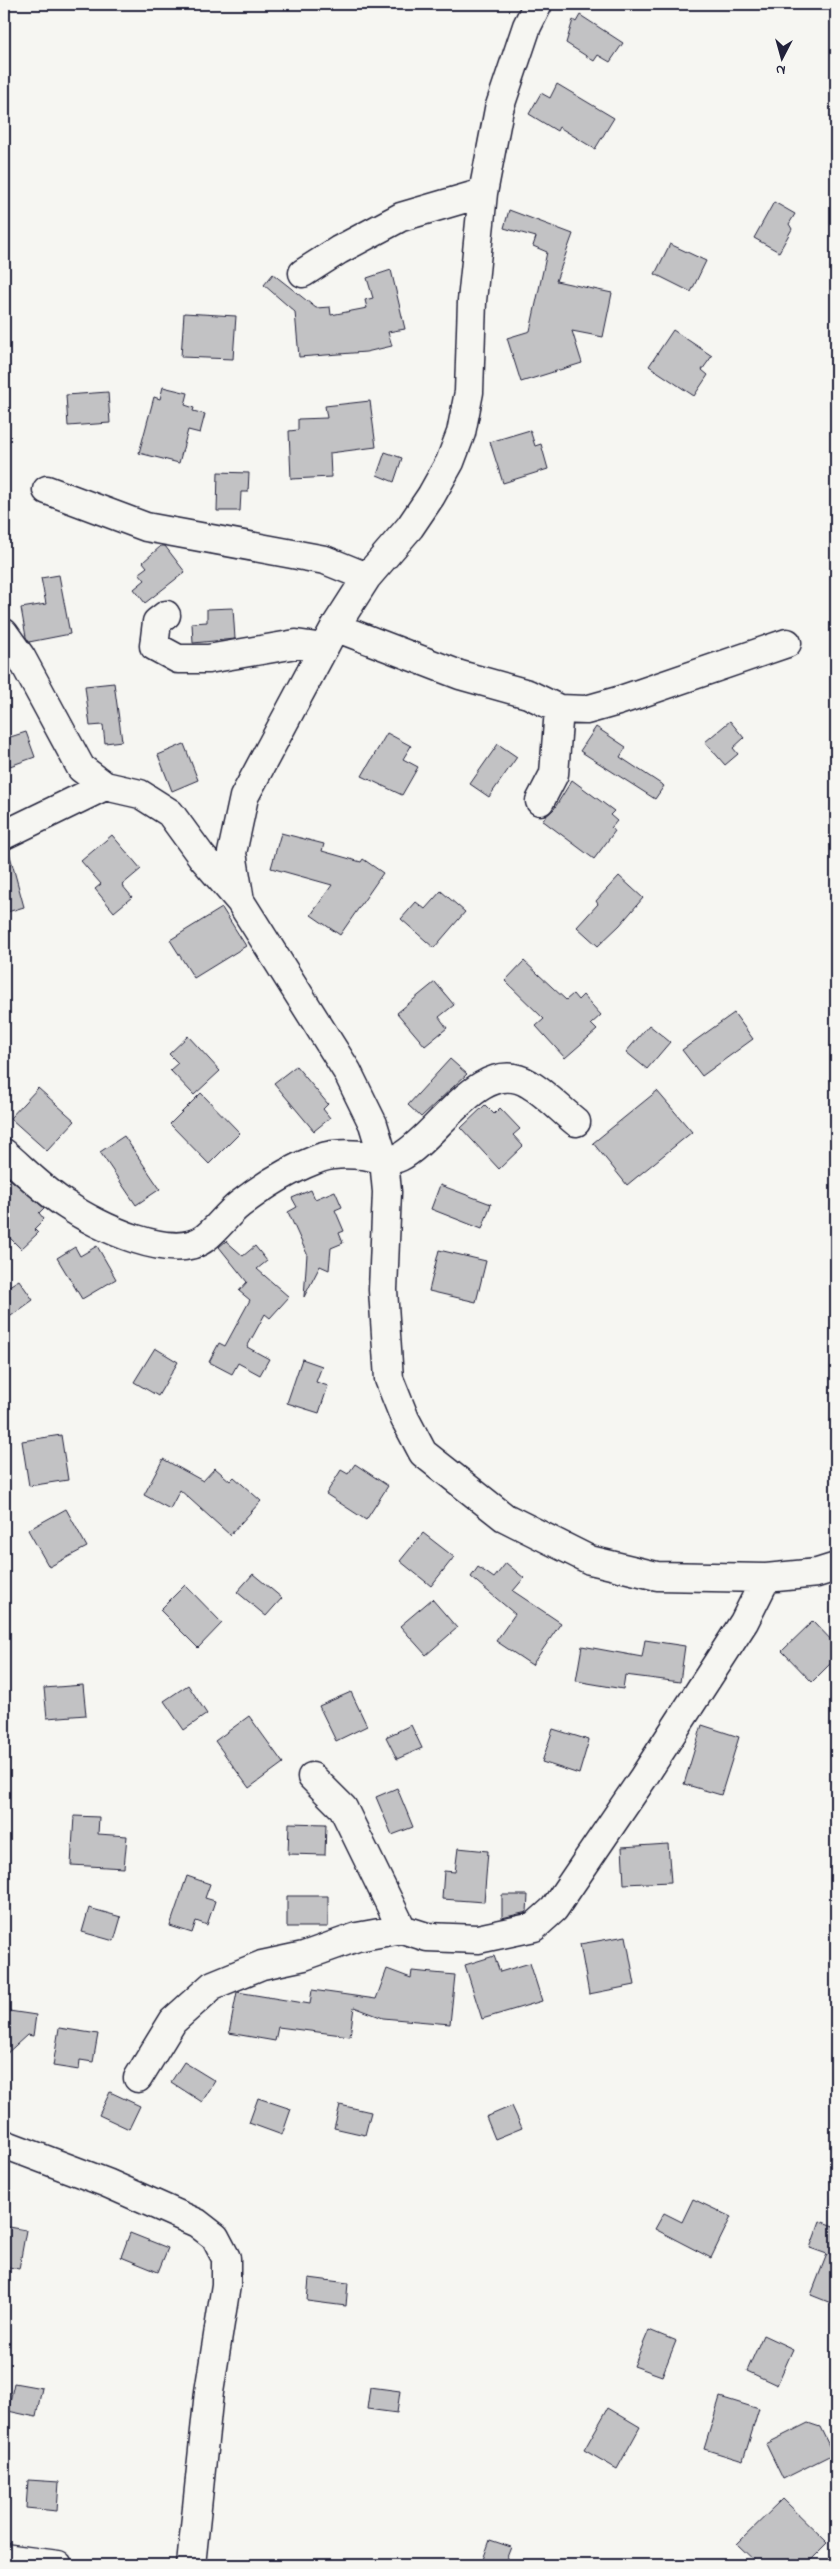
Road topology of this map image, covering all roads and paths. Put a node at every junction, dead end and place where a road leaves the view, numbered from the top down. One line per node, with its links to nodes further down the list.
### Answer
1 (538, 4): 2 (street)
2 (483, 193): 3 (street); 5 (street)
3 (303, 273)
4 (47, 490): 5 (street)
5 (367, 577): 8 (street)
6 (166, 615): 8 (street)
7 (4, 633): 11 (street)
8 (329, 638): 10 (street); 14 (street)
9 (788, 643): 10 (street)
10 (559, 710): 12 (street)
11 (105, 786): 13 (street); 14 (street)
12 (540, 801)
13 (4, 835)
14 (240, 901): 17 (street)
15 (576, 1122): 17 (street)
16 (4, 1153): 17 (street)
17 (384, 1160): 19 (street)
18 (836, 1567): 19 (street)
19 (766, 1578): 21 (street)
20 (312, 1777): 21 (street)
21 (402, 1929): 22 (street)
22 (138, 2078)
23 (4, 2144): 26 (street)
24 (4, 2558): 25 (street)
25 (58, 2565)
26 (192, 2565)

